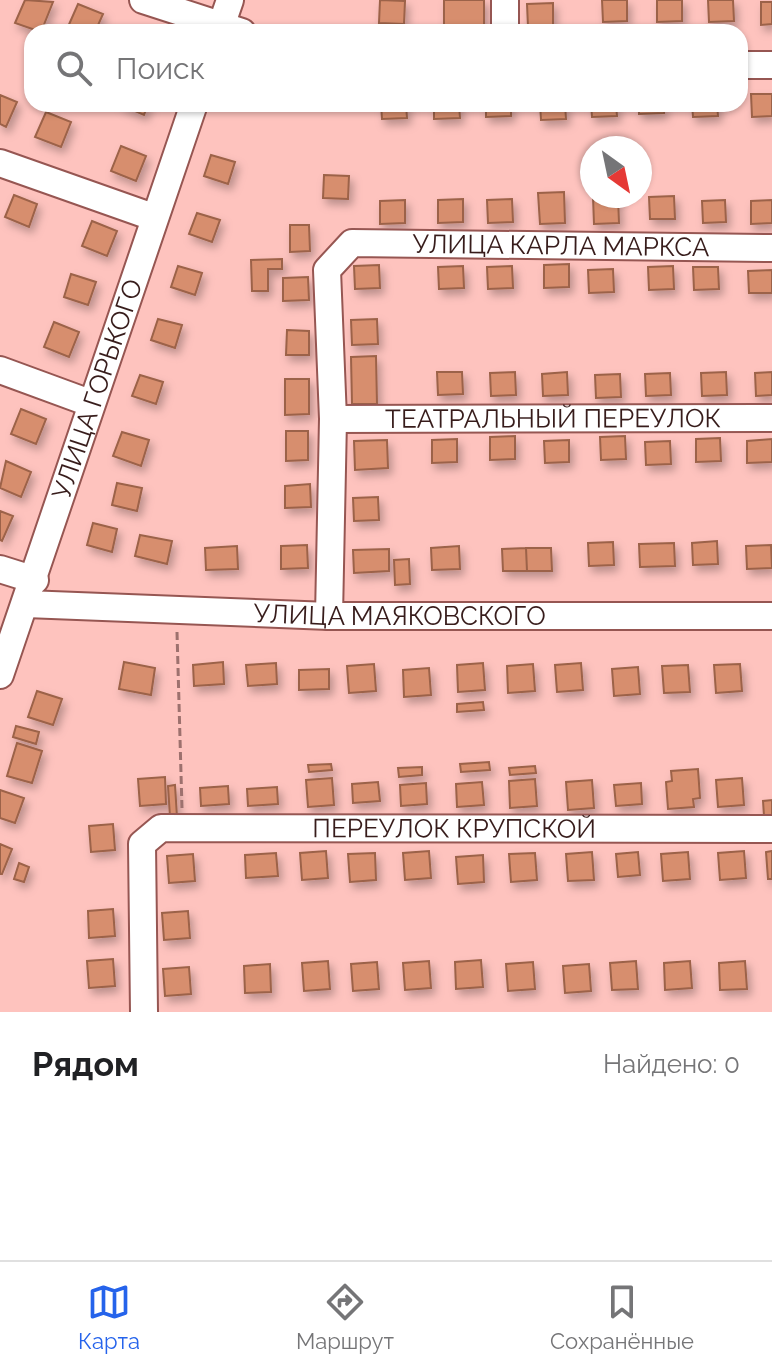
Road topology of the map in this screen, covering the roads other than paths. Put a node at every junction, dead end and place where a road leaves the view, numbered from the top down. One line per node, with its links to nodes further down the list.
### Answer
1 (143, 0): 4 (street)
2 (230, 0): 5 (street)
3 (505, 0): 6 (street)
4 (211, 24)
5 (228, 24)
6 (505, 24)
7 (748, 65): 8 (street)
8 (772, 65)
9 (191, 112): 11 (street, УЛИЦА ГОРЬКОГО)
10 (0, 163): 11 (street)
11 (153, 217): 14 (street, УЛИЦА ГОРЬКОГО)
12 (772, 248): 16 (street, УЛИЦА КАРЛА МАРКСА)
13 (0, 370): 14 (street)
14 (90, 403): 18 (street, УЛИЦА ГОРЬКОГО)
15 (772, 418): 16 (street, ТЕАТРАЛЬНЫЙ ПЕРЕУЛОК)
16 (333, 419): 19 (street)
17 (0, 569): 18 (street, УЛИЦА МАЯКОВСКОГО)
18 (30, 592): 19 (street, УЛИЦА МАЯКОВСКОГО); 21 (street, УЛИЦА ГОРЬКОГО)
19 (329, 616): 20 (street, УЛИЦА МАЯКОВСКОГО)
20 (772, 616)
21 (0, 675)
22 (772, 829): 23 (street, ПЕРЕУЛОК КРУПСКОЙ)
23 (144, 1012)

